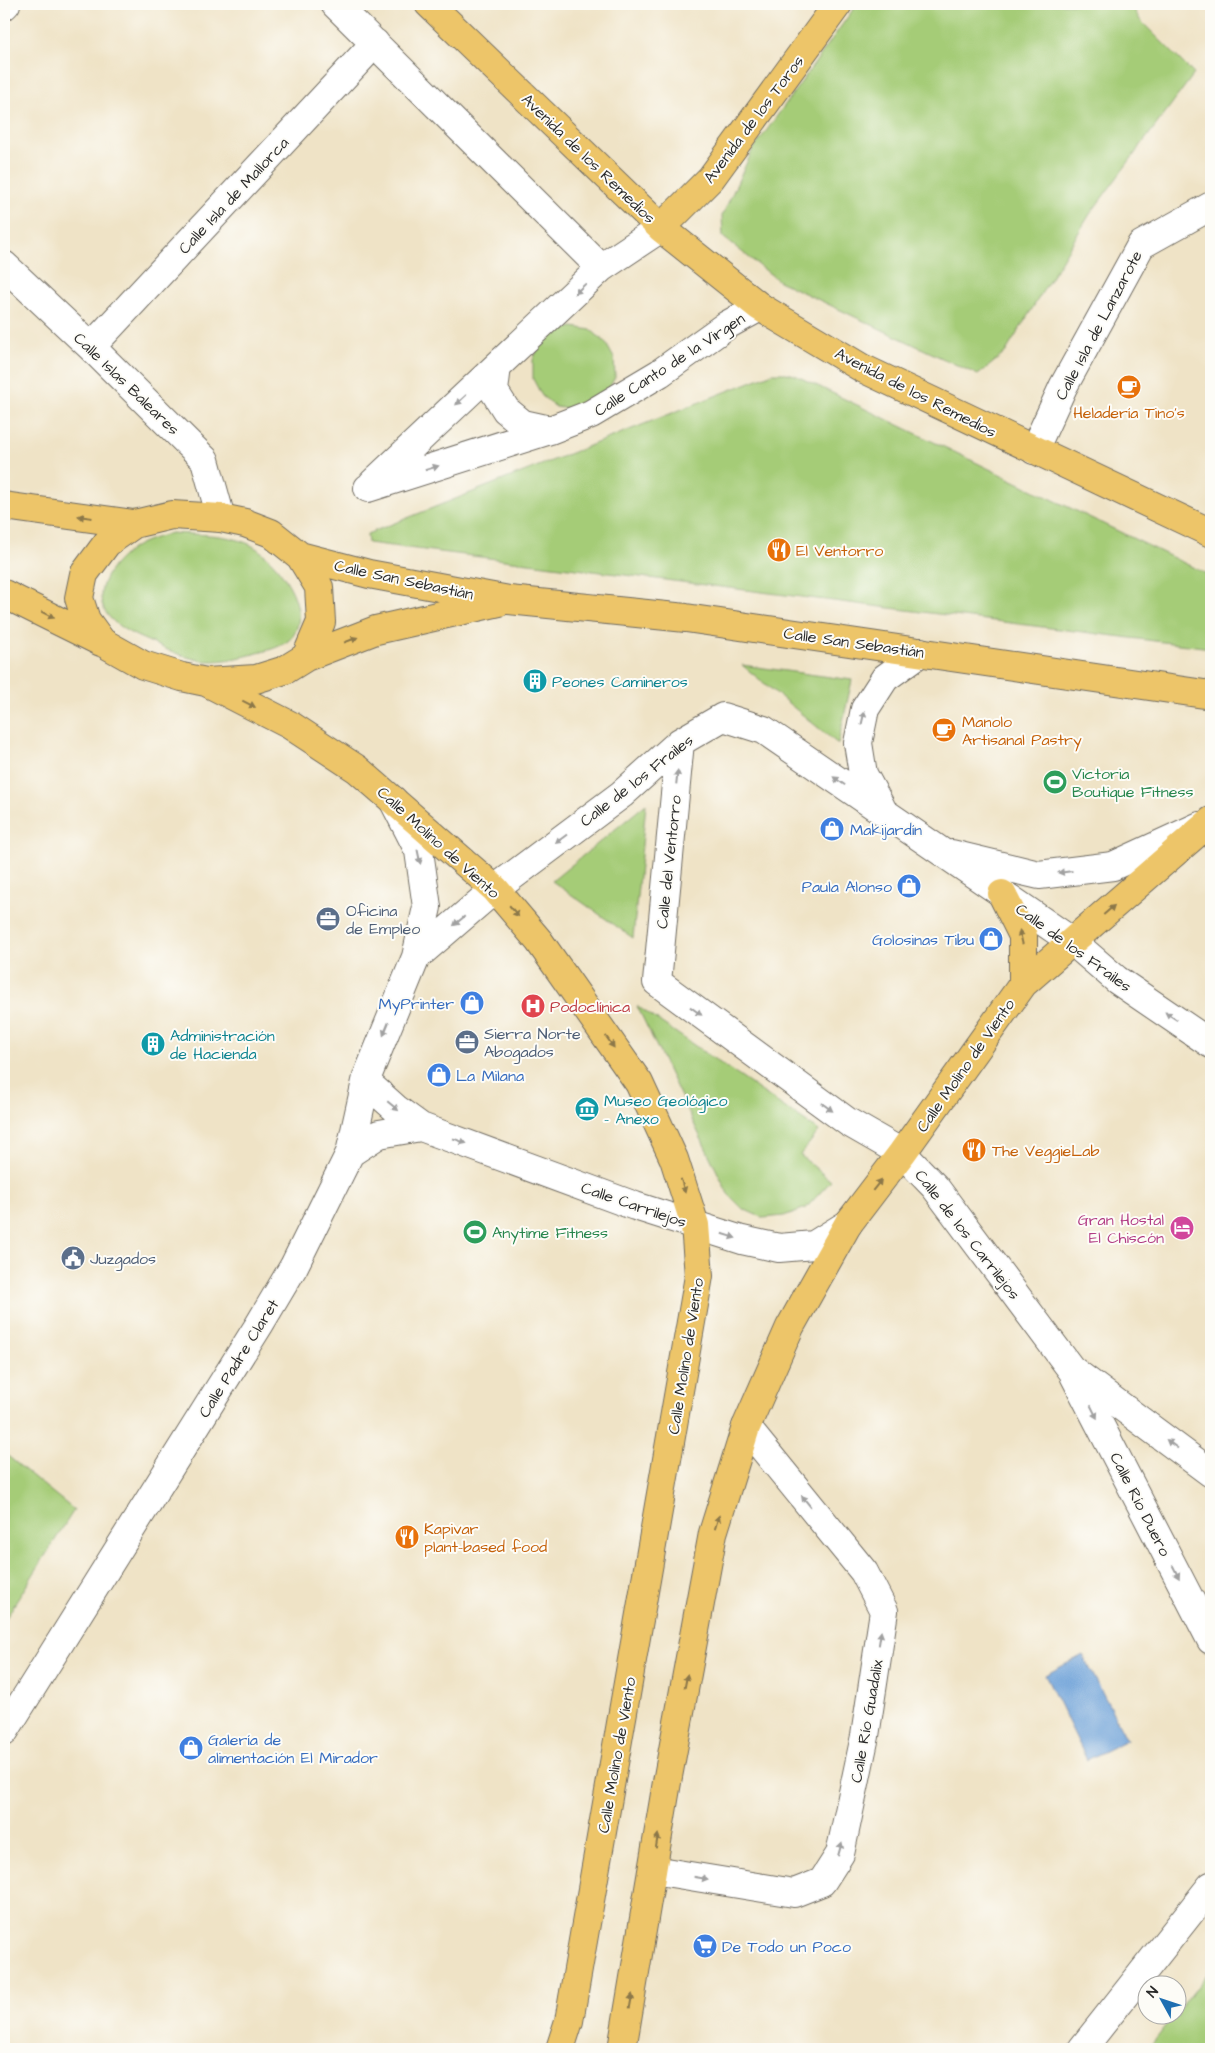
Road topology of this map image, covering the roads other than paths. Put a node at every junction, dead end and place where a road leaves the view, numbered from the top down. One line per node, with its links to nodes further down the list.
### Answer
1 (335, 4): 4 (street)
2 (429, 4): 6 (main road, Avenida de los Remedios)
3 (838, 4): 6 (main road, Avenida de los Toros)
4 (375, 43): 8 (street); 10 (street, Calle Isla de Mallorca)
5 (1211, 206): 13 (street, Calle Isla de Lanzarote)
6 (661, 228): 8 (street, Calle Canto de la Virgen); 9 (main road, Avenida de los Remedios)
7 (4, 265): 10 (street, Calle Islas Baleares)
8 (601, 268): 11 (street, Calle Canto de la Virgen, one-way to 11)
9 (760, 307): 12 (street, Calle Canto de la Virgen); 13 (main road, Avenida de los Remedios)
10 (91, 347): 15 (street, Calle Islas Baleares)
11 (497, 366): 12 (street); 12 (street, Calle Canto de la Virgen, one-way to 12)
12 (550, 430)
13 (1034, 450): 17 (main road, Avenida de los Remedios)
14 (4, 506): 16 (main road, one-way to 14)
15 (222, 518): 16 (main road); 18 (main road)
16 (134, 524): 21 (main road)
17 (1211, 534)
18 (300, 556): 20 (main road, Calle San Sebastián); 23 (main road)
19 (4, 594): 21 (main road, one-way to 21)
20 (509, 600): 22 (main road, Calle San Sebastián); 23 (main road, Calle San Sebastián, one-way to 20)
21 (102, 642): 24 (main road)
22 (921, 652): 25 (main road, Calle San Sebastián); 28 (street, Calle de los Frailes, one-way to 22)
23 (306, 657): 24 (main road, Calle San Sebastián)
24 (206, 682): 27 (main road, Calle Molino de Viento, one-way to 27)
25 (1207, 692)
26 (680, 742): 28 (street, Calle de los Frailes, one-way to 26); 32 (street, Calle de los Frailes, one-way to 32); 36 (street, Calle del Ventorro, one-way to 26)
27 (391, 797): 32 (main road, Calle Molino de Viento); 35 (street, Calle Padre Claret, one-way to 35)
28 (884, 813): 30 (street, Calle de los Frailes)
29 (1210, 822): 31 (street, Calle Molino de Viento); 34 (main road, Calle Molino de Viento, one-way to 29)
30 (936, 850): 31 (street, Calle de los Frailes, one-way to 30); 33 (street, Calle de los Frailes)
31 (1113, 866)
32 (495, 889): 35 (street, Calle Padre Claret, one-way to 35); 44 (main road, Calle Molino de Viento, one-way to 44)
33 (1002, 894): 34 (street, Calle de los Frailes); 37 (main road, Calle Molino de Viento, one-way to 33)
34 (1072, 942): 37 (main road, Calle Molino de Viento); 38 (street, Calle de los Frailes, one-way to 34)
35 (416, 956): 39 (street, Calle Padre Claret, one-way to 39)
36 (657, 982): 42 (street, Calle de los Carrilejos, one-way to 42)
37 (1023, 984): 42 (main road, Calle Molino de Viento)
38 (1211, 1044)
39 (366, 1082): 40 (street, Calle Carrilejos, one-way to 40); 41 (street, Calle Padre Claret)
40 (421, 1127): 41 (street, Calle Carrilejos); 44 (street, Calle Carrilejos, one-way to 44)
41 (350, 1153): 49 (street, Calle Padre Claret)
42 (902, 1153): 43 (main road, Calle Molino de Viento, one-way to 42); 45 (street, Calle de los Carrilejos)
43 (848, 1224): 44 (street, Calle Carrilejos, one-way to 43); 46 (main road, Calle Molino de Viento)
44 (695, 1226): 52 (main road, Calle Molino de Viento)
45 (1071, 1369): 47 (street, Calle de los Carrilejos, one-way to 45); 48 (street, Calle Río Duero, one-way to 48)
46 (746, 1427): 50 (main road, Calle Molino de Viento, one-way to 46); 50 (street, Calle Río Guadalix, one-way to 46)
47 (1211, 1473)
48 (1211, 1640)
49 (4, 1732)
50 (653, 1870): 53 (main road, Calle Molino de Viento, one-way to 50)
51 (1211, 1886): 54 (street)
52 (560, 2049)
53 (622, 2049)
54 (1082, 2049)

